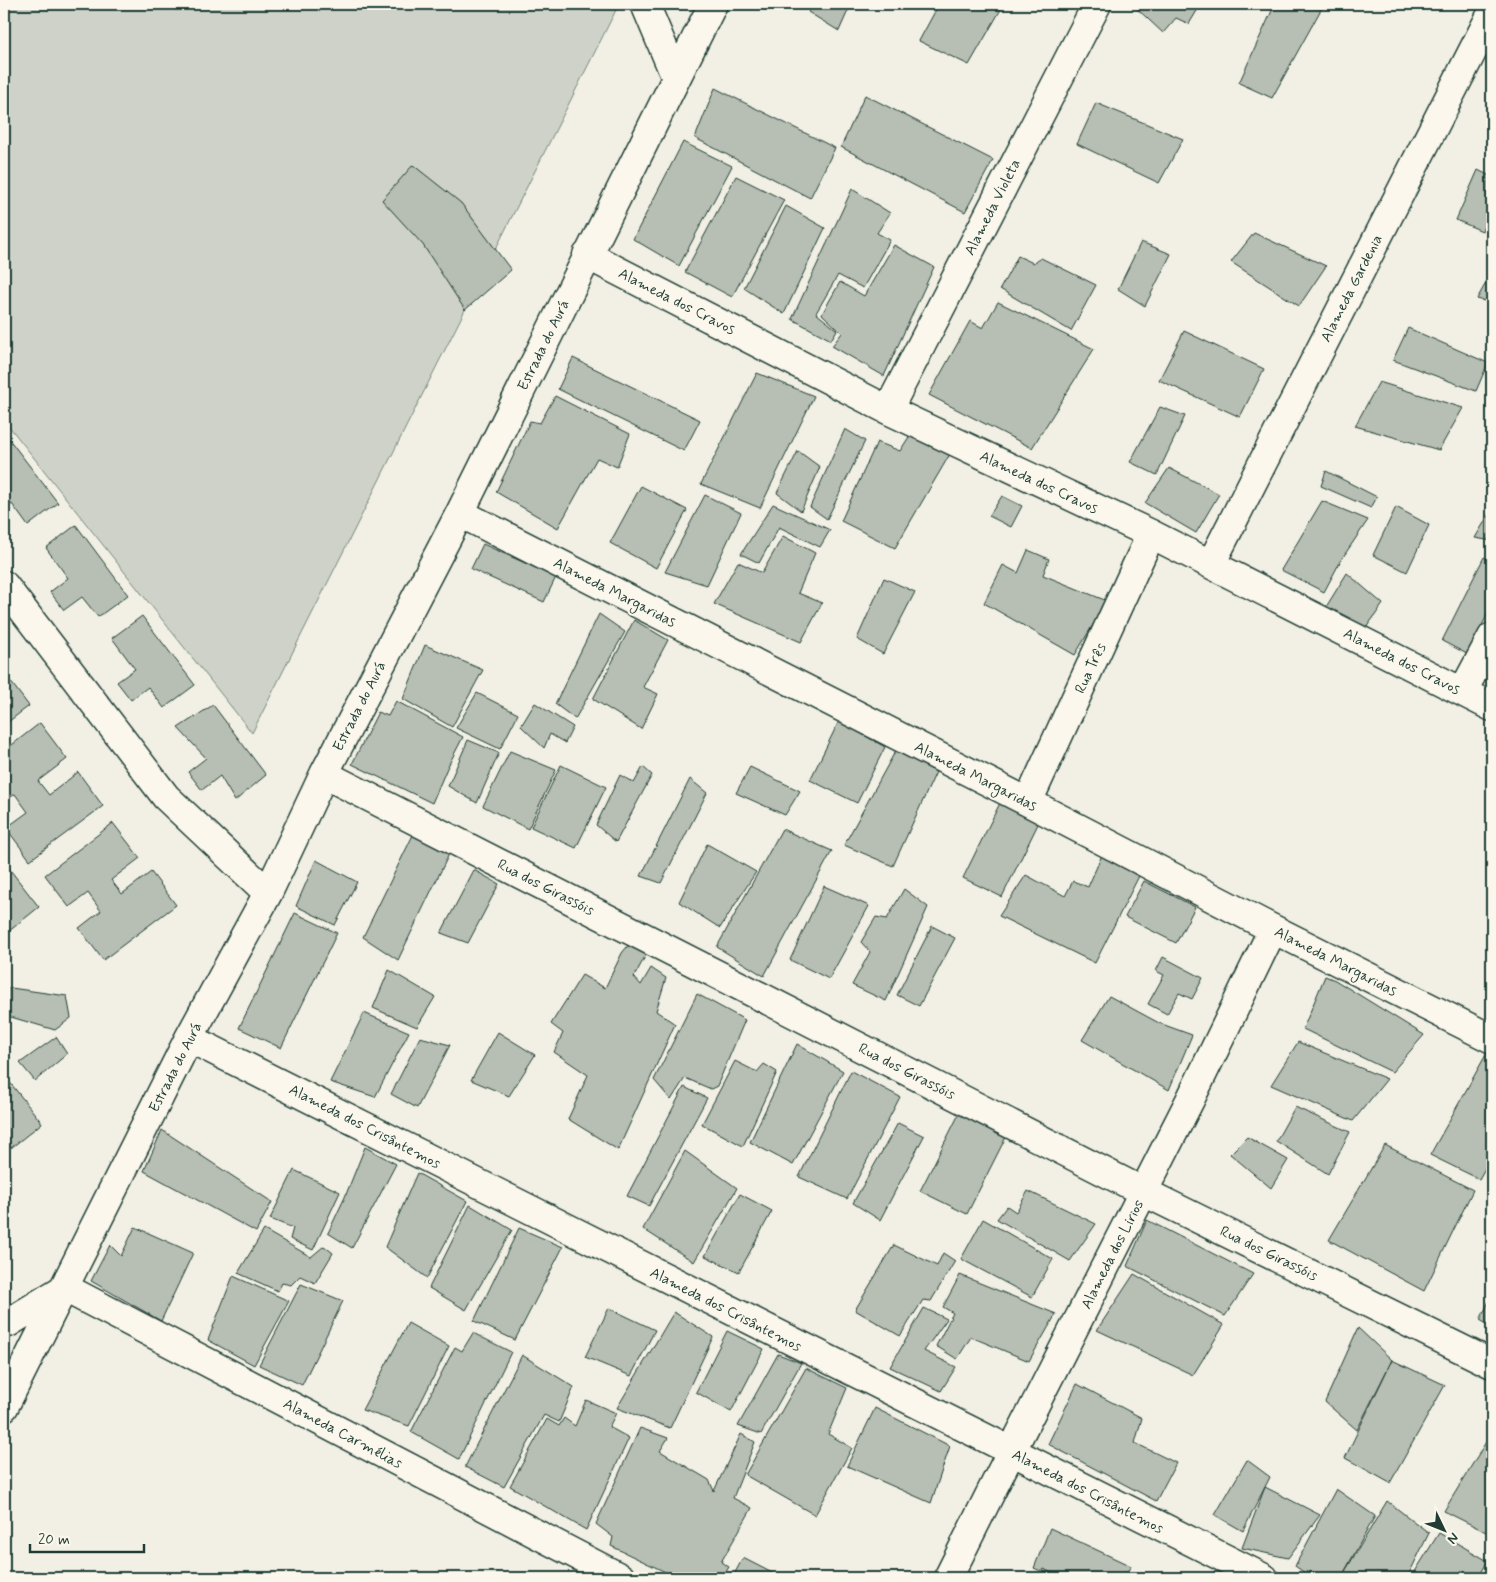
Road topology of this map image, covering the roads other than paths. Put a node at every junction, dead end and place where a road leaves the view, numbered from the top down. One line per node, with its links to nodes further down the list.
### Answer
1 (645, 4): 5 (street)
2 (713, 4): 5 (street, Estrada do Aurá)
3 (1097, 4): 7 (street, Alameda Violeta)
4 (1492, 12): 10 (street, Alameda Gardenia)
5 (676, 78): 6 (street, Estrada do Aurá)
6 (587, 255): 7 (street, Alameda dos Cravos); 8 (street, Estrada do Aurá)
7 (888, 410): 9 (street, Alameda dos Cravos)
8 (460, 513): 15 (street, Estrada do Aurá); 16 (street, Alameda Margaridas)
9 (1151, 534): 10 (street, Alameda dos Cravos); 16 (street, Rua Três)
10 (1211, 564): 13 (street, Alameda dos Cravos)
11 (4, 585): 17 (street)
12 (1492, 637): 13 (street)
13 (1463, 691): 14 (street, Alameda dos Cravos)
14 (1492, 707)
15 (324, 774): 17 (street, Estrada do Aurá); 21 (street, Rua dos Girassóis)
16 (1028, 802): 18 (street, Alameda Margaridas)
17 (268, 893): 19 (street, Estrada do Aurá)
18 (1273, 929): 20 (street, Alameda Margaridas); 21 (street, Alameda dos Lirios)
19 (189, 1038): 22 (street, Estrada do Aurá); 26 (street, Alameda dos Crisântemos)
20 (1492, 1039)
21 (1144, 1192): 24 (street, Rua dos Girassóis); 26 (street, Alameda dos Lirios)
22 (64, 1288): 23 (street); 25 (street, Estrada do Aurá); 27 (street, Alameda Carmélias)
23 (5, 1324)
24 (1492, 1364)
25 (4, 1407)
26 (1011, 1452): 28 (street, Alameda dos Lirios); 29 (street, Alameda dos Crisântemos)
27 (607, 1575)
28 (948, 1578)
29 (1264, 1578)

